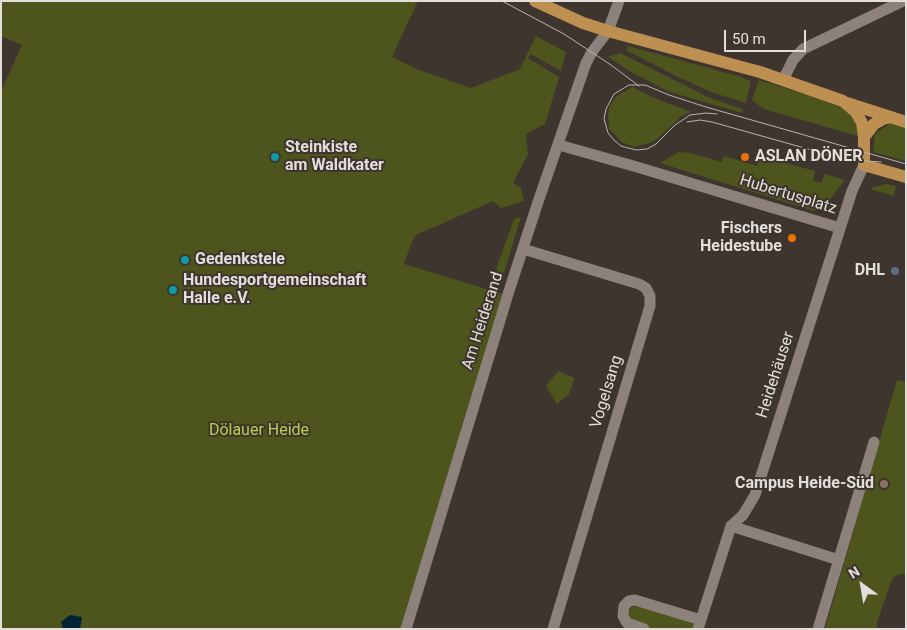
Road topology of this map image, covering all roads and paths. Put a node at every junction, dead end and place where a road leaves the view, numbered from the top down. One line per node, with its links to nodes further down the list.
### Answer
1 (535, 1): 4 (main road, Hubertusplatz)
2 (619, 1): 4 (street, Am Heiderand)
3 (903, 1): 5 (street)
4 (608, 32): 5 (main road, Hubertusplatz); 10 (street, Am Heiderand)
5 (783, 80): 6 (main road, Hubertusplatz)
6 (843, 101): 7 (main road); 9 (main road, Hubertusplatz)
7 (892, 117): 8 (main road); 9 (main road)
8 (906, 122)
9 (864, 137): 11 (main road, Hubertusplatz)
10 (559, 145): 13 (street, Hubertusplatz); 14 (street, Am Heiderand)
11 (864, 166): 12 (main road); 13 (street, Hubertusplatz)
12 (906, 177)
13 (840, 228): 16 (street, Heidehäuser)
14 (523, 249): 19 (street, Am Heiderand); 20 (street, Vogelsang)
15 (874, 442): 17 (street)
16 (731, 526): 17 (street); 18 (street, Heidehäuser)
17 (839, 560): 22 (street)
18 (699, 624): 21 (street, Heidehäuser)
19 (406, 629)
20 (553, 629)
21 (644, 629)
22 (818, 629)

